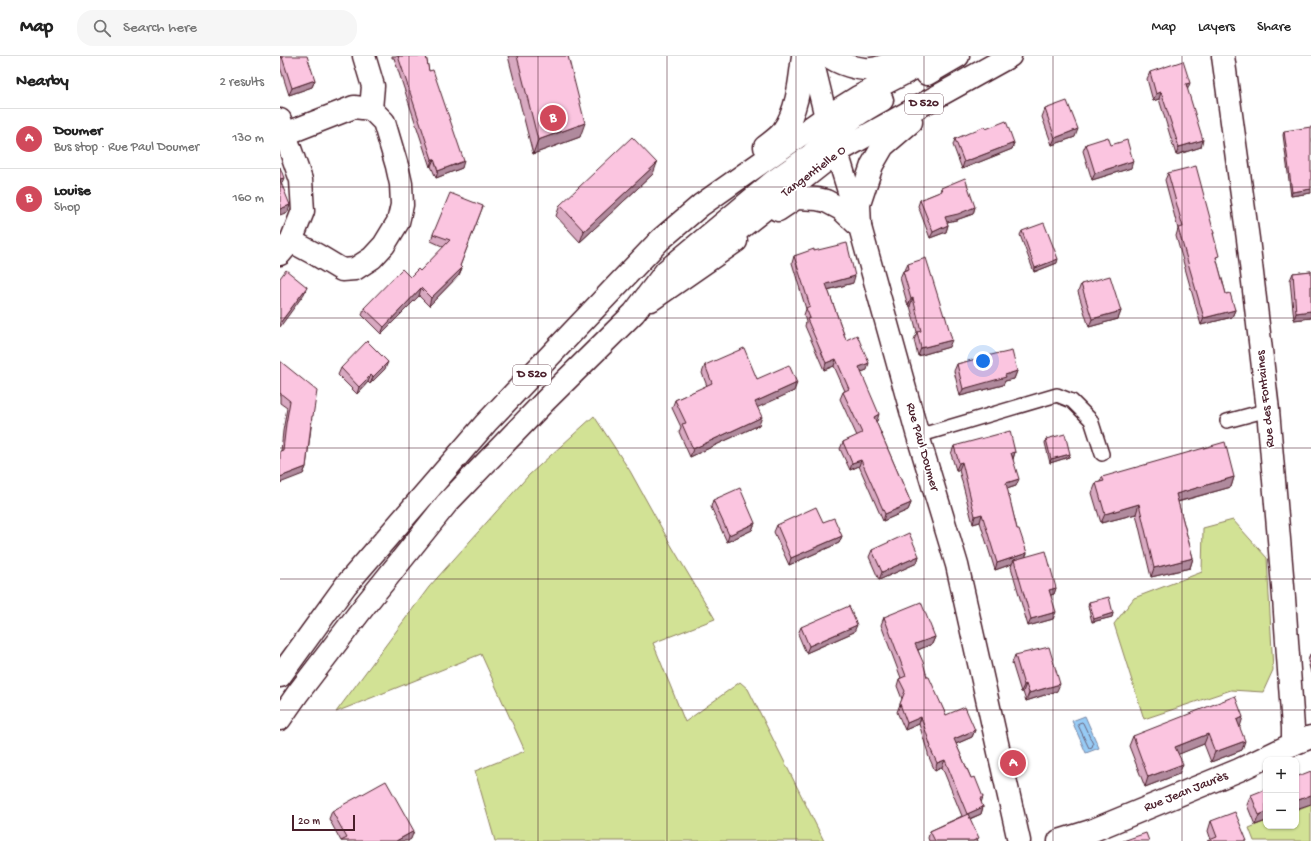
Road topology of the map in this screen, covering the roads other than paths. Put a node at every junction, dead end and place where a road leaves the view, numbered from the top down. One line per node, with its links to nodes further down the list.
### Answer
1 (364, 56): 11 (main road)
2 (803, 56): 15 (main road, D 520)
3 (811, 56): 12 (main road, Rue Paul Doumer)
4 (829, 56): 5 (main road)
5 (908, 56)
6 (938, 56): 12 (main road, D 520)
7 (958, 56): 14 (main road, D 520)
8 (1010, 56): 10 (main road, Tangentielle O / D 520)
9 (1223, 56): 19 (main road, Rue des Fontaines)
10 (944, 94): 14 (main road, Tangentielle O / D 520); 16 (main road)
11 (371, 109): 13 (main road); 17 (main road)
12 (826, 117): 14 (main road, Rue Paul Doumer); 15 (main road, D 520); 18 (main road, D 520)
13 (282, 127): 17 (main road)
14 (837, 152): 16 (main road, Rue Paul Doumer); 18 (main road, Tangentielle O / D 520)
15 (701, 205): 23 (main road, D 520)
16 (860, 227): 18 (main road); 21 (main road, Rue Paul Doumer)
17 (285, 248)
18 (634, 313): 24 (main road, D 520)
19 (1268, 410): 20 (lane); 25 (main road, Rue des Fontaines)
20 (1227, 421)
21 (918, 436): 22 (lane); 26 (main road, Rue Paul Doumer)
22 (1102, 454)
23 (280, 676)
24 (280, 719)
25 (1302, 740): 27 (main road, Rue Jean Jaurès)
26 (1019, 841)
27 (1059, 841)

